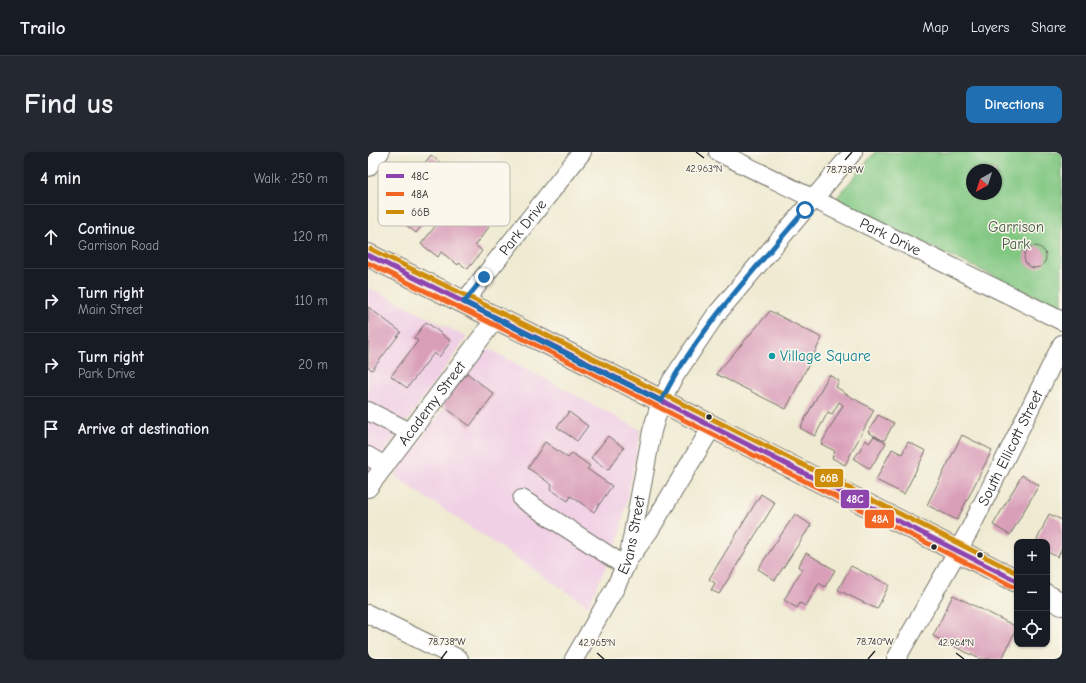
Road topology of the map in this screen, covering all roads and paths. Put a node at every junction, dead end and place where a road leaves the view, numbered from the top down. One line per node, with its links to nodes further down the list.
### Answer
1 (380, 152): 5 (street)
2 (582, 152): 8 (street, Park Drive)
3 (718, 152): 6 (street, Park Drive)
4 (853, 152): 6 (street, Evans Street)
5 (368, 167)
6 (814, 199): 10 (street, Park Drive); 12 (street, Evans Street)
7 (368, 255): 8 (main road)
8 (464, 302): 9 (main road)
9 (496, 318): 12 (main road); 15 (street, Academy Street)
10 (1062, 321)
11 (1062, 344): 20 (street, South Ellicott Street)
12 (661, 401): 14 (main road); 21 (street, Evans Street)
13 (368, 411): 15 (street)
14 (712, 427): 20 (main road); 21 (street)
15 (410, 432): 17 (street, Academy Street)
16 (368, 456): 17 (street)
17 (385, 466): 18 (street, Academy Street)
18 (368, 488)
19 (522, 499): 21 (street)
20 (957, 551): 22 (main road); 28 (street, South Ellicott Street)
21 (626, 563): 27 (street, Evans Street)
22 (1014, 580)
23 (1050, 598): 24 (main road)
24 (1062, 604)
25 (368, 614): 26 (street)
26 (459, 659)
27 (574, 659)
28 (896, 659)

